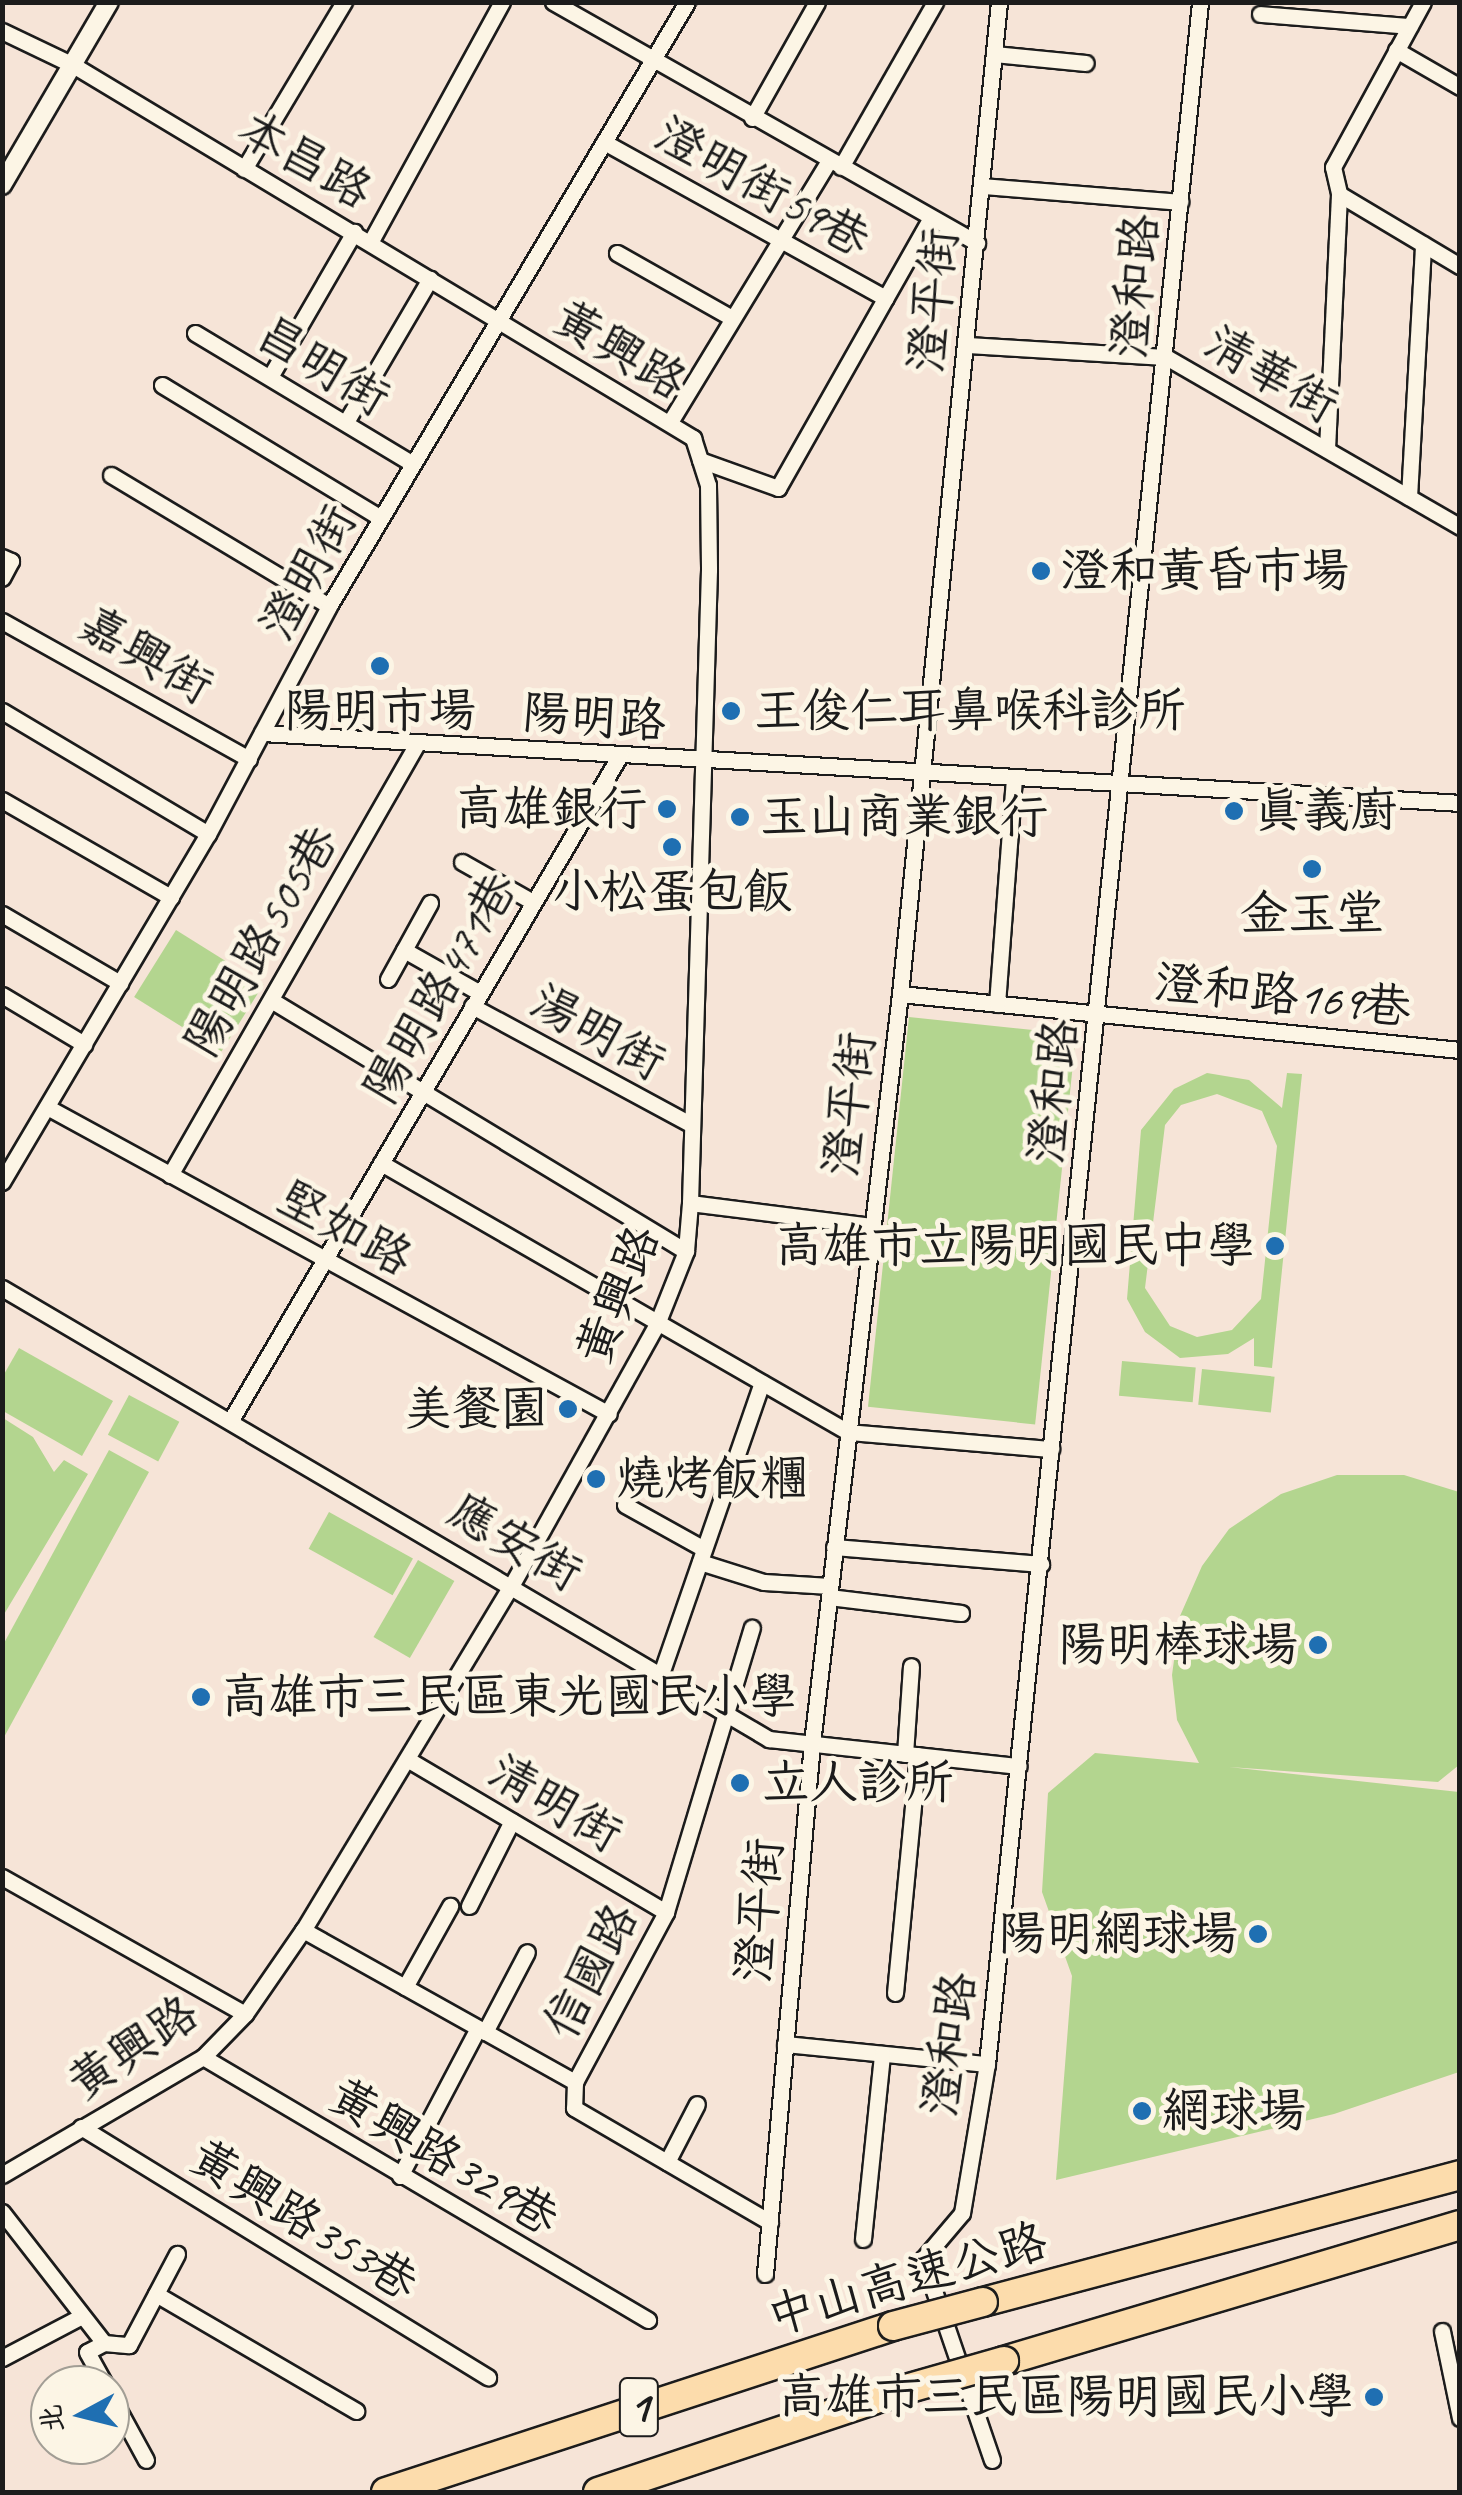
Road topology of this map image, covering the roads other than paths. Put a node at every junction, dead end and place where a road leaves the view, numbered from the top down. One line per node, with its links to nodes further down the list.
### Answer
1 (109, 2): 18 (street)
2 (344, 2): 23 (street)
3 (502, 2): 31 (street)
4 (553, 2): 16 (street)
5 (687, 2): 16 (street, 澄明街)
6 (817, 2): 20 (street)
7 (935, 2): 22 (street)
8 (999, 2): 15 (street, 澄平街)
9 (1200, 2): 27 (street, 澄和路)
10 (1423, 2): 12 (street)
11 (1260, 14): 12 (street)
12 (1410, 26): 14 (street)
13 (2, 32): 18 (street, 本昌路)
14 (1396, 50): 19 (street); 26 (street)
15 (994, 54): 17 (street); 25 (street, 澄平街)
16 (652, 60): 20 (street); 21 (street, 澄明街)
17 (1086, 63)
18 (72, 65): 23 (street, 本昌路); 24 (street)
19 (1460, 87)
20 (752, 118): 22 (street)
21 (604, 142): 30 (street, 澄明街59巷); 39 (street, 澄明街)
22 (835, 164): 28 (street); 30 (street)
23 (244, 169): 29 (street, 本昌路)
24 (2, 185)
25 (982, 186): 27 (street); 32 (street, 澄平街)
26 (1340, 194): 33 (street); 47 (street)
27 (1180, 202): 42 (street, 澄和路)
28 (931, 218): 32 (street); 37 (street)
29 (354, 232): 31 (street, 本昌路); 43 (street)
30 (780, 239): 37 (street, 澄明街59巷); 38 (street)
31 (371, 241): 36 (street, 本昌路)
32 (977, 243): 41 (street, 澄平街)
33 (1423, 244): 35 (street); 51 (street)
34 (617, 253): 38 (street)
35 (1460, 266)
36 (430, 279): 39 (street, 本昌路); 45 (street)
37 (886, 298): 48 (street)
38 (732, 318): 46 (street)
39 (498, 321): 46 (street, 黃興路); 49 (street, 澄明街)
40 (194, 333): 43 (street, 昌明街)
41 (967, 345): 42 (street, 清華街); 64 (street, 澄平街)
42 (1166, 357): 47 (street, 清華街); 66 (street, 澄和路)
43 (270, 377): 45 (street, 昌明街)
44 (162, 385): 52 (street)
45 (346, 422): 49 (street, 昌明街)
46 (670, 422): 48 (street, 黃興路)
47 (1326, 449): 51 (street, 清華街)
48 (700, 460): 63 (street, 黃興路)
49 (413, 464): 52 (street, 澄明街)
50 (110, 475): 56 (street)
51 (1409, 497): 53 (street, 清華街)
52 (381, 518): 56 (street, 澄明街)
53 (1460, 527)
54 (2, 557): 55 (street)
55 (2, 578)
56 (329, 606): 59 (street, 澄明街)
57 (2, 622): 62 (street, 嘉興街)
58 (2, 711): 69 (street)
59 (262, 733): 60 (street, 陽明路); 62 (street, 澄明街)
60 (417, 744): 61 (street, 陽明路); 80 (street, 陽明路505巷)
61 (620, 755): 63 (street, 陽明路); 72 (street, 陽明路471巷)
62 (250, 759): 69 (street, 澄明街)
63 (701, 762): 64 (street, 陽明路); 88 (street, 黃興路)
64 (917, 773): 65 (street, 陽明路); 78 (street, 澄平街)
65 (1014, 779): 66 (street, 陽明路); 82 (street)
66 (1123, 785): 68 (street, 陽明路); 83 (street, 澄和路)
67 (2, 800): 71 (street)
68 (1460, 803)
69 (208, 834): 71 (street, 澄明街)
70 (462, 862): 72 (street)
71 (171, 896): 77 (street, 澄明街)
72 (533, 902): 81 (street, 陽明路471巷)
73 (430, 903): 75 (street)
74 (2, 914): 77 (street)
75 (404, 950): 76 (street); 81 (street, 湯明街)
76 (388, 979)
77 (120, 983): 84 (street, 澄明街)
78 (900, 994): 82 (street, 澄和路169巷); 93 (street, 澄平街)
79 (2, 995): 84 (street)
80 (270, 1000): 86 (street); 90 (street, 陽明路505巷)
81 (476, 1000): 86 (street, 陽明路471巷); 88 (street, 湯明街)
82 (997, 1004): 83 (street, 澄和路169巷)
83 (1100, 1014): 85 (street, 澄和路169巷); 102 (street, 澄和路)
84 (84, 1044): 87 (street, 澄明街)
85 (1460, 1050)
86 (423, 1092): 89 (street, 陽明路471巷); 94 (street)
87 (47, 1107): 90 (street, 堅如路); 91 (street, 澄明街)
88 (688, 1123): 92 (street, 黃興路)
89 (381, 1163): 95 (street, 陽明路471巷); 97 (street)
90 (170, 1175): 95 (street, 堅如路)
91 (2, 1182)
92 (690, 1202): 93 (street); 94 (street, 黃興路)
93 (872, 1226): 101 (street, 澄平街)
94 (686, 1251): 97 (street, 黃興路)
95 (324, 1259): 99 (street, 堅如路); 100 (street, 陽明路471巷)
96 (2, 1288): 100 (street, 應安街)
97 (658, 1324): 98 (street); 99 (street, 黃興路)
98 (762, 1383): 101 (street); 105 (street)
99 (609, 1414): 107 (street, 黃興路)
100 (232, 1418): 107 (street, 應安街)
101 (848, 1432): 102 (street); 104 (street, 澄平街)
102 (1051, 1448): 106 (street, 澄和路)
103 (625, 1505): 105 (street)
104 (834, 1546): 106 (street); 108 (street, 澄平街)
105 (702, 1555): 108 (street); 112 (street)
106 (1041, 1564): 117 (street, 澄和路)
107 (512, 1584): 112 (street, 應安街); 116 (street, 黃興路)
108 (829, 1592): 109 (street); 114 (street, 澄平街)
109 (961, 1612)
110 (752, 1628): 113 (street, 信國路)
111 (911, 1666): 115 (street)
112 (662, 1671): 113 (street, 應安街)
113 (725, 1712): 114 (street, 應安街); 122 (street, 信國路)
114 (812, 1744): 115 (street, 應安街); 129 (street, 澄平街)
115 (912, 1754): 117 (street, 應安街); 126 (street)
116 (406, 1759): 118 (street, 清明街); 123 (street, 黃興路)
117 (1019, 1766): 132 (street, 澄和路)
118 (512, 1821): 121 (street); 122 (street, 清明街)
119 (2, 1878): 127 (street)
120 (450, 1906): 125 (street)
121 (469, 1906)
122 (666, 1912): 133 (street, 信國路)
123 (303, 1930): 125 (street, 信國路); 127 (street, 黃興路)
124 (527, 1952): 128 (street)
125 (405, 1987): 128 (street, 信國路)
126 (894, 1993)
127 (245, 2014): 131 (street, 黃興路)
128 (481, 2030): 133 (street, 信國路); 139 (street)
129 (785, 2044): 130 (street); 141 (street, 澄平街)
130 (882, 2054): 132 (street); 143 (street)
131 (204, 2057): 135 (street, 黃興路); 139 (street, 黃興路329巷)
132 (988, 2064): 158 (street, 澄和路)
133 (575, 2082): 136 (street)
134 (697, 2104): 136 (street)
135 (81, 2127): 137 (street, 黃興路); 153 (street, 黃興路353巷)
136 (667, 2162): 141 (street)
137 (2, 2175)
138 (1458, 2175): 159 (highway, 中山高速公路 / 1, bridge)
139 (400, 2176): 148 (street, 黃興路329巷)
140 (2, 2212): 147 (street)
141 (770, 2222): 145 (street, 澄平街)
142 (1460, 2225): 160 (highway, 1, bridge)
143 (863, 2238)
144 (177, 2254): 146 (street)
145 (765, 2274)
146 (156, 2294): 150 (street); 154 (street)
147 (82, 2316): 150 (street); 151 (street)
148 (648, 2320)
149 (1442, 2332): 155 (street)
150 (104, 2343): 152 (street)
151 (2, 2358)
152 (94, 2365)
153 (488, 2376)
154 (356, 2411)
155 (1460, 2418)
156 (130, 2431): 157 (street)
157 (146, 2460)
158 (992, 2460)
159 (386, 2492)
160 (598, 2492)

